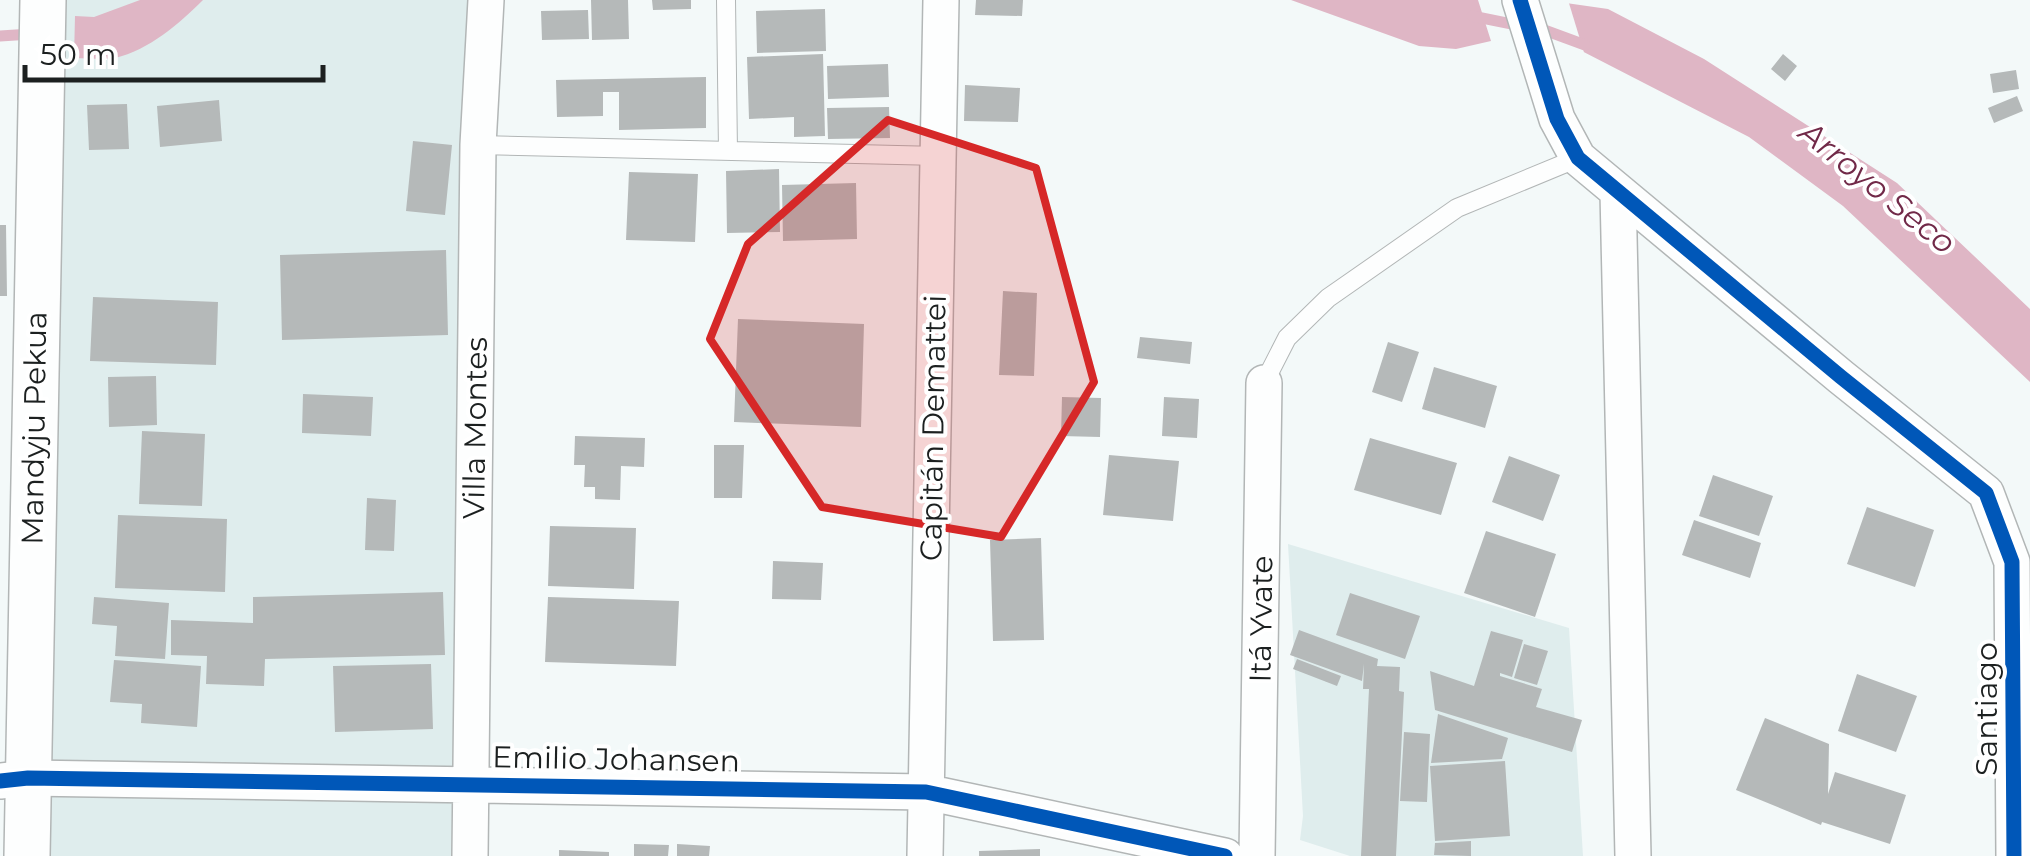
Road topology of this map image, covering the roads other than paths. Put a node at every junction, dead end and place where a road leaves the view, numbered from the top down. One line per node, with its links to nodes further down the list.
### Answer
1 (43, 0): 12 (street, Mandyju Pekua)
2 (486, 0): 6 (street, Villa Montes)
3 (726, 0): 7 (lane)
4 (940, 0): 8 (street, Capitán Demattei)
5 (1520, 0): 9 (street)
6 (478, 145): 7 (lane); 13 (street, Villa Montes)
7 (728, 152): 8 (lane)
8 (939, 156): 14 (street, Capitán Demattei)
9 (1578, 158): 10 (street, Santiago); 11 (lane)
10 (1618, 192): 20 (street); 21 (street, Santiago)
11 (1264, 383): 19 (street, Itá Yvate)
12 (14, 779): 13 (street, Emilio Johansen); 15 (street, Mandyju Pekua)
13 (471, 783): 14 (street, Emilio Johansen); 16 (street, Villa Montes)
14 (926, 792): 17 (street, Capitán Demattei); 18 (street, Emilio Johansen)
15 (27, 856)
16 (470, 856)
17 (925, 856)
18 (1225, 856)
19 (1258, 856)
20 (1633, 856)
21 (2014, 856)

